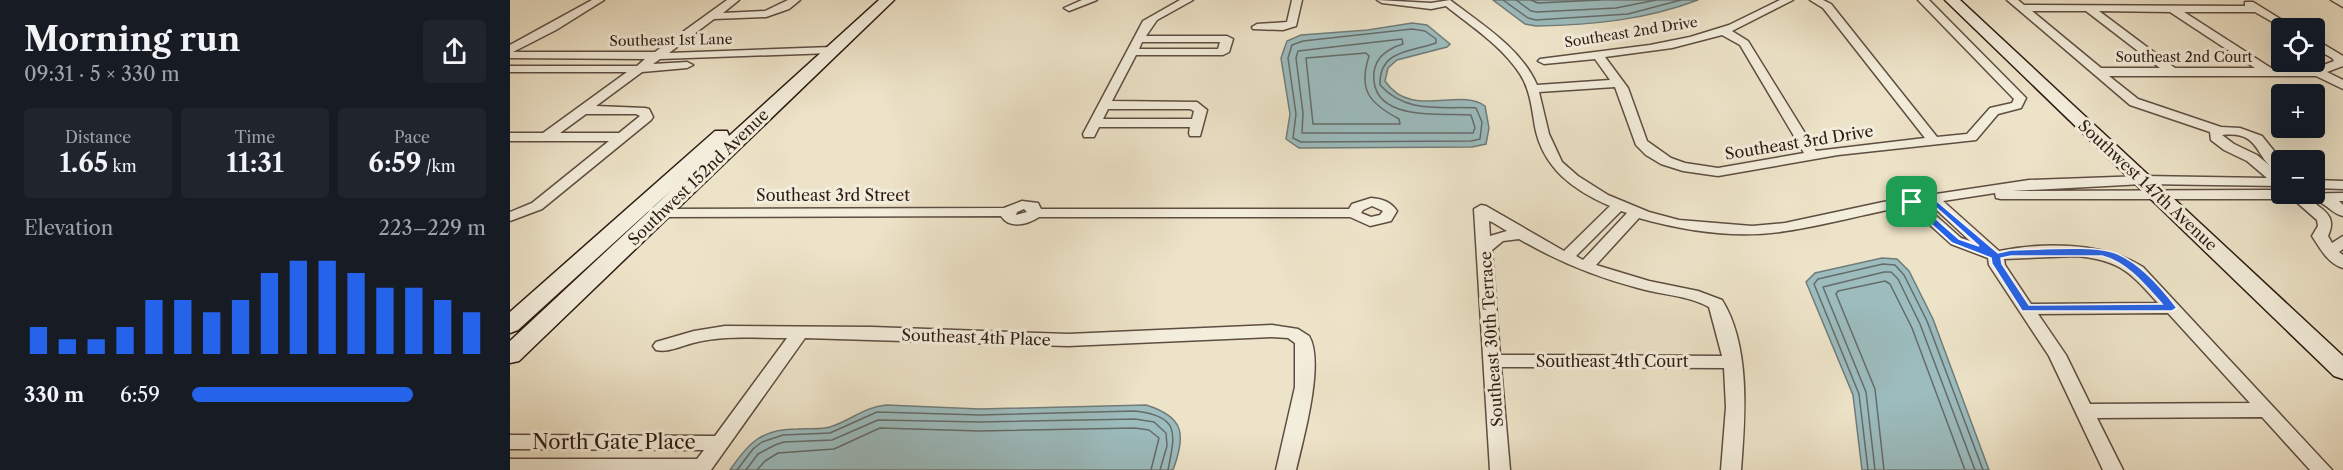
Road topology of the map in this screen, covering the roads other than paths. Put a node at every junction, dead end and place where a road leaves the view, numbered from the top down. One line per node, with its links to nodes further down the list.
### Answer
1 (599, 0): 29 (street)
2 (734, 0): 24 (street)
3 (795, 0): 24 (street)
4 (870, 0): 34 (street, Southwest 152nd Avenue)
5 (887, 0): 34 (street, Southwest 152nd Avenue)
6 (1092, 0): 20 (street)
7 (1188, 0): 28 (street)
8 (1297, 0): 26 (street)
9 (1382, 0): 16 (street)
10 (1788, 0): 27 (street, Southeast 2nd Drive)
11 (1815, 0): 55 (street)
12 (1923, 0): 55 (street, Southeast 3rd Drive)
13 (1952, 0): 63 (street, Southwest 147th Avenue)
14 (2243, 0): 23 (street)
15 (2336, 0): 19 (street)
16 (1403, 2): 17 (street)
17 (1446, 2): 48 (street)
18 (2017, 4): 21 (street); 42 (street)
19 (2343, 4)
20 (1069, 8)
21 (2088, 8): 22 (street); 43 (street)
22 (2173, 9): 23 (street); 44 (street)
23 (2257, 9): 25 (street)
24 (712, 16): 35 (street)
25 (2273, 18)
26 (1257, 27)
27 (1722, 31): 32 (street, Southeast 2nd Drive); 58 (street)
28 (1139, 39): 31 (street); 31 (street)
29 (510, 49)
30 (2325, 49): 41 (street, Southeast 2nd Court)
31 (1132, 52): 49 (street)
32 (1597, 54): 37 (street, Southeast 2nd Drive); 46 (street, Southeast 3rd Drive)
33 (510, 55): 35 (street, Southeast 1st Lane)
34 (818, 55): 36 (street, Southeast 1st Lane); 38 (street, Southeast 1st Lane); 77 (street, Southwest 152nd Avenue); 90 (street, Southwest 152nd Avenue)
35 (657, 56): 36 (street, Southeast 1st Lane); 40 (street)
36 (693, 56): 38 (street)
37 (1544, 61)
38 (682, 66): 40 (street, Southeast 1st Lane)
39 (510, 69): 40 (street, Southeast 1st Lane)
40 (639, 69): 50 (street)
41 (2325, 69)
42 (2097, 72): 43 (street, Southeast 2nd Court); 51 (street)
43 (2172, 72): 44 (street, Southeast 2nd Court)
44 (2268, 72)
45 (2318, 72): 47 (street)
46 (1615, 79): 48 (street); 58 (street, Southeast 3rd Drive)
47 (2343, 85)
48 (1531, 86): 74 (street)
49 (1104, 105): 49 (street)
50 (582, 110): 53 (street); 54 (street)
51 (2219, 131): 56 (street); 57 (street)
52 (510, 137): 53 (street)
53 (546, 137): 54 (street)
54 (624, 137): 79 (street)
55 (1933, 140): 58 (street, Southeast 3rd Drive)
56 (2229, 147): 57 (street); 60 (street)
57 (2266, 150): 59 (street)
58 (1812, 155)
59 (2271, 161)
60 (2271, 172)
61 (2271, 181): 63 (street)
62 (2343, 185): 64 (street)
63 (2150, 187): 67 (street); 71 (street); 96 (street, Southwest 147th Avenue)
64 (2325, 188)
65 (2271, 189): 67 (street)
66 (2325, 191): 70 (street)
67 (2265, 194): 68 (street)
68 (2271, 194)
69 (2325, 194): 76 (street)
70 (2343, 197)
71 (1932, 199): 72 (street); 84 (street)
72 (1912, 202): 75 (street); 84 (street)
73 (2310, 204): 83 (street)
74 (1619, 205): 75 (street); 85 (street)
75 (1636, 212): 87 (street)
76 (2343, 212)
77 (659, 213): 78 (street, Southeast 3rd Street); 93 (street, Southwest 152nd Avenue)
78 (1354, 213)
79 (516, 215)
80 (1521, 234): 82 (street); 82 (street, Southeast 30th Terrace); 85 (street)
81 (2343, 241): 83 (street)
82 (1484, 250): 94 (street, Southeast 30th Terrace)
83 (2330, 252): 86 (street)
84 (1996, 256): 88 (street); 89 (street)
85 (1566, 257): 87 (street)
86 (2343, 263)
87 (1587, 266): 95 (street)
88 (2172, 308): 89 (street); 97 (street)
89 (2026, 309): 98 (street)
90 (510, 325)
91 (801, 332): 92 (street, Southeast 4th Place); 101 (street); 105 (street, Southeast 4th Place)
92 (662, 346)
93 (510, 355)
94 (1492, 361): 95 (street, Southeast 4th Court); 106 (street, Southeast 30th Terrace)
95 (1732, 362): 107 (street)
96 (2343, 370)
97 (2266, 410): 98 (street); 109 (street)
98 (2084, 411): 108 (street)
99 (510, 442): 100 (street, North Gate Place)
100 (555, 442): 101 (street, North Gate Place); 103 (street)
101 (718, 443): 104 (street)
102 (510, 467): 103 (street, North Gate Place)
103 (533, 467): 104 (street, North Gate Place)
104 (701, 468)
105 (1286, 470)
106 (1500, 470)
107 (1731, 470)
108 (2113, 470)
109 (2322, 470)

